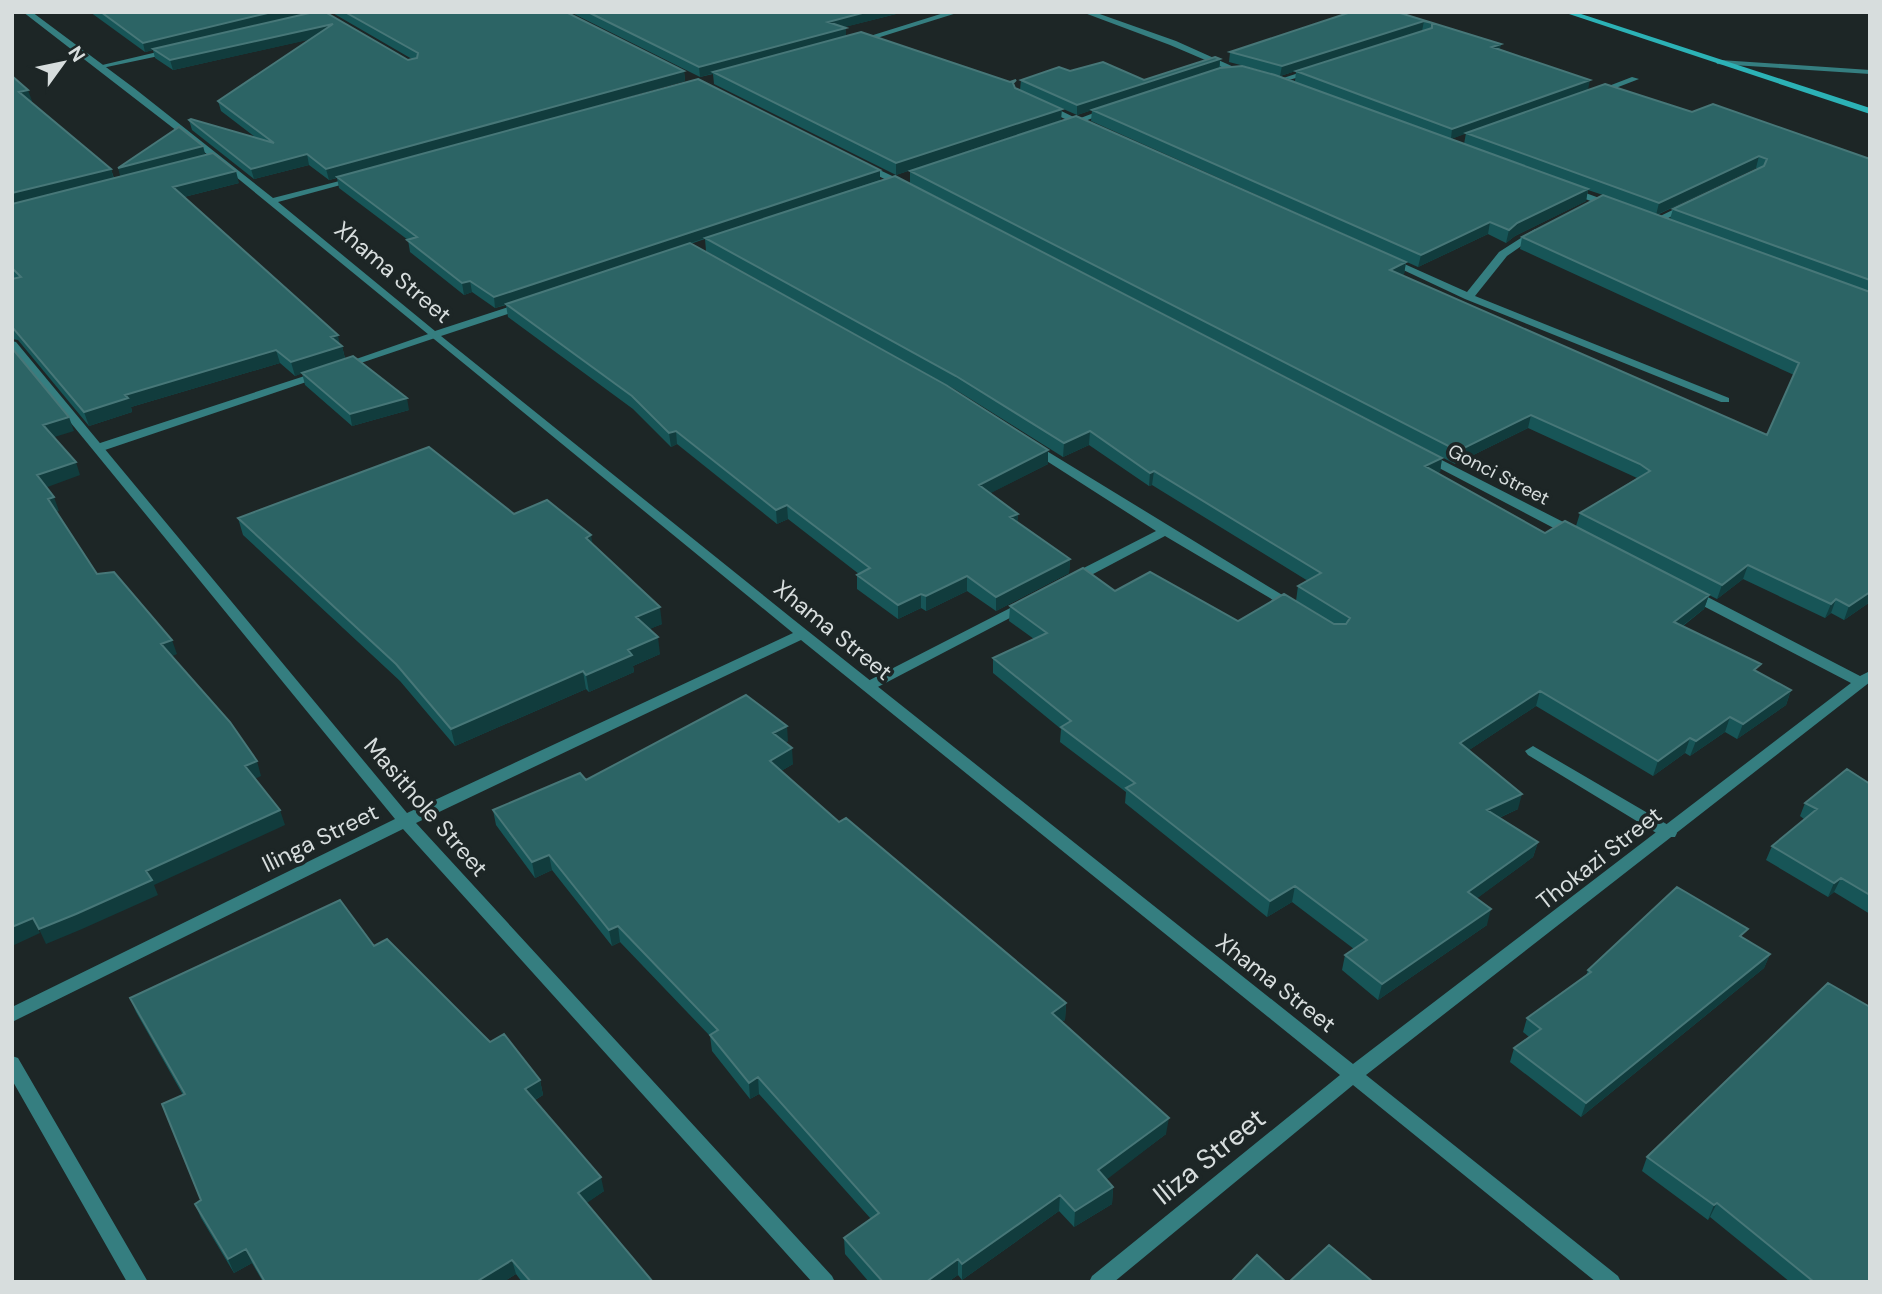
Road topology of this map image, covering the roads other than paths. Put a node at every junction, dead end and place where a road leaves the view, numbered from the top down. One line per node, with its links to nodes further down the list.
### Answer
1 (27, 12): 8 (street, Xhama Street)
2 (956, 12): 5 (street)
3 (1086, 12): 10 (street)
4 (1567, 12): 7 (main road)
5 (852, 43)
6 (181, 48): 8 (street)
7 (1720, 62): 11 (street); 21 (main road)
8 (103, 66): 32 (street, Xhama Street)
9 (1315, 69): 16 (street)
10 (1241, 72): 12 (street); 13 (street)
11 (1870, 72)
12 (1217, 74)
13 (1253, 75)
14 (1266, 78): 16 (street)
15 (1635, 79): 18 (street)
16 (1278, 80): 17 (street)
17 (1291, 85)
18 (1583, 97)
19 (1031, 100): 22 (street)
20 (1115, 108): 22 (street)
21 (1870, 111)
22 (1077, 121): 23 (street); 24 (street)
23 (1052, 130)
24 (1103, 132)
25 (848, 158): 28 (street)
26 (367, 175): 32 (street)
27 (910, 178): 28 (street)
28 (897, 182): 29 (street); 31 (street)
29 (885, 186)
30 (1562, 187): 33 (street)
31 (921, 194)
32 (273, 201): 44 (street, Xhama Street)
33 (1599, 201): 35 (street); 36 (street)
34 (1695, 202): 38 (street)
35 (1588, 207)
36 (1622, 209)
37 (1645, 216): 38 (street)
38 (1657, 220): 40 (street)
39 (1554, 223): 42 (street)
40 (1669, 225)
41 (1381, 257): 42 (street)
42 (1469, 297): 46 (street)
43 (537, 301): 44 (street)
44 (434, 335): 48 (street); 56 (street, Xhama Street)
45 (12, 344): 48 (street, Masithole Street)
46 (1725, 400)
47 (1019, 437): 50 (street)
48 (98, 448): 60 (street, Masithole Street)
49 (1419, 452): 51 (street, Gonci Street)
50 (1165, 531): 53 (street); 55 (street)
51 (1591, 541)
52 (1677, 586): 57 (street)
53 (1058, 587)
54 (1034, 600): 58 (street)
55 (1304, 612)
56 (802, 634): 58 (street, Xhama Street); 60 (street, Ilinga Street)
57 (1865, 679): 61 (street, Thokazi Street)
58 (867, 687): 64 (street, Xhama Street)
59 (1533, 751): 61 (street)
60 (405, 821): 62 (street, Ilinga Street); 66 (street, Masithole Street)
61 (1669, 833): 64 (street, Thokazi Street)
62 (12, 1015)
63 (12, 1063): 65 (street)
64 (1354, 1074): 67 (street, Iliza Street); 68 (street, Xhama Street)
65 (138, 1282)
66 (825, 1282)
67 (1099, 1282)
68 (1611, 1282)

